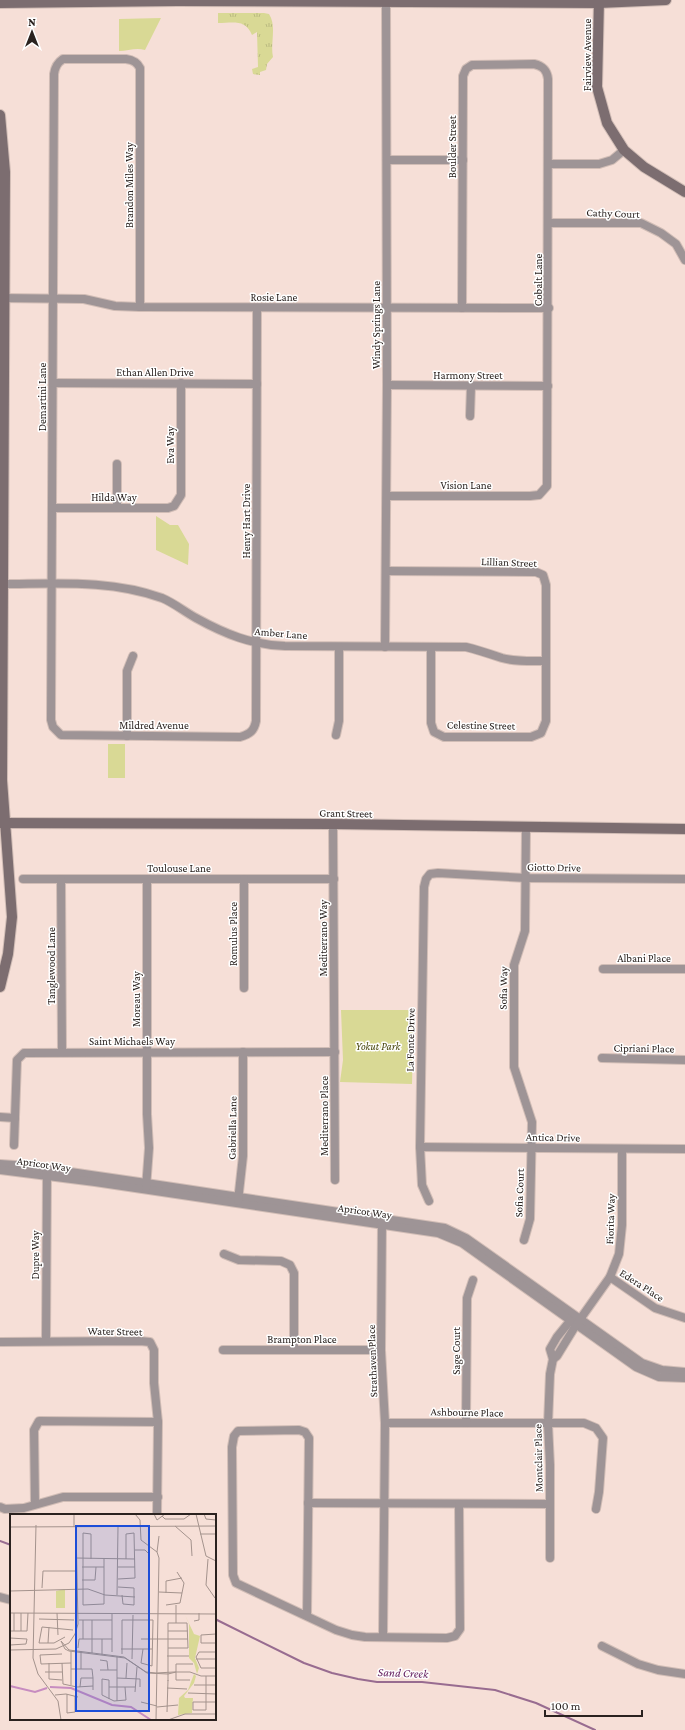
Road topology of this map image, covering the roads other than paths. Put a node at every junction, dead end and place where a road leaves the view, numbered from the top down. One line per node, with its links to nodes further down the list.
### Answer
1 (666, 0): 3 (street)
2 (386, 2): 3 (street); 4 (street); 9 (street, Windy Springs Lane)
3 (599, 2): 8 (street, Fairview Avenue)
4 (0, 3)
5 (138, 64): 16 (street, Demartini Lane); 17 (street, Brandon Miles Way)
6 (545, 69): 10 (street, Boulder Street); 11 (street, Cobalt Lane)
7 (0, 114): 15 (street)
8 (624, 150): 11 (street); 12 (street, Fairview Avenue)
9 (387, 160): 10 (street); 19 (street, Windy Springs Lane)
10 (463, 160): 20 (street, Boulder Street)
11 (549, 164): 13 (street, Cobalt Lane)
12 (685, 192)
13 (549, 223): 14 (street, Cathy Court); 21 (street, Cobalt Lane)
14 (685, 260)
15 (2, 298): 16 (street, Rosie Lane); 36 (street)
16 (53, 298): 17 (street, Rosie Lane); 22 (street, Demartini Lane)
17 (140, 307): 18 (street, Rosie Lane)
18 (257, 308): 19 (street, Rosie Lane); 24 (street, Henry Hart Drive)
19 (386, 308): 20 (street, Rosie Lane); 25 (street, Windy Springs Lane)
20 (462, 308): 21 (street, Rosie Lane)
21 (549, 308): 27 (street, Cobalt Lane)
22 (53, 383): 23 (street, Ethan Allen Drive); 33 (street, Demartini Lane)
23 (181, 383): 24 (street, Ethan Allen Drive); 32 (street, Eva Way)
24 (257, 384): 38 (street, Henry Hart Drive)
25 (387, 386): 26 (street, Harmony Street); 31 (street, Windy Springs Lane)
26 (471, 386): 27 (street, Harmony Street); 28 (street)
27 (548, 386): 30 (street, Cobalt Lane)
28 (470, 416)
29 (117, 464): 34 (street)
30 (544, 490): 31 (street, Vision Lane)
31 (387, 496): 35 (street, Windy Springs Lane)
32 (174, 506): 34 (street, Hilda Way)
33 (53, 508): 34 (street, Hilda Way); 37 (street, Demartini Lane)
34 (117, 508)
35 (386, 571): 40 (street, Windy Springs Lane); 43 (street, Lillian Street)
36 (2, 584): 37 (street, Amber Lane); 48 (street)
37 (52, 584): 38 (street, Amber Lane); 44 (street, Demartini Lane)
38 (257, 643): 39 (street, Amber Lane); 45 (street, Henry Hart Drive)
39 (339, 647): 40 (street, Amber Lane); 46 (street)
40 (385, 647): 41 (street, Amber Lane)
41 (431, 647): 43 (street, Amber Lane); 43 (street, Celestine Street)
42 (134, 656): 47 (street)
43 (546, 661)
44 (56, 732): 47 (street, Mildred Avenue)
45 (251, 733): 47 (street, Mildred Avenue)
46 (336, 735)
47 (127, 736)
48 (3, 823): 49 (street, Grant Street); 62 (street)
49 (333, 824): 50 (street, Grant Street); 57 (street, Mediterrano Way)
50 (526, 828): 51 (street, Grant Street); 52 (street, Sofia Way)
51 (685, 829)
52 (526, 878): 58 (street, Giotto Drive); 59 (street, Giotto Drive); 74 (street, Sofia Way)
53 (24, 879): 54 (street, Toulouse Lane)
54 (61, 879): 55 (street, Toulouse Lane); 64 (street, Tanglewood Lane)
55 (147, 879): 56 (street, Toulouse Lane); 65 (street, Moreau Way)
56 (244, 879): 57 (street, Toulouse Lane); 63 (street, Romulus Place)
57 (334, 879): 67 (street, Mediterrano Way)
58 (426, 879): 73 (street, La Fonte Drive)
59 (685, 879)
60 (603, 969): 61 (street, Albani Place)
61 (685, 969)
62 (0, 987)
63 (244, 988)
64 (62, 1052): 65 (street, Saint Michaels Way); 71 (street, Saint Michaels Way)
65 (147, 1052): 66 (street, Saint Michaels Way); 81 (street, Moreau Way)
66 (244, 1052): 67 (street, Saint Michaels Way); 82 (street, Gabriella Lane)
67 (335, 1052): 80 (street, Mediterrano Place)
68 (602, 1058): 69 (street, Cipriani Place)
69 (685, 1060)
70 (0, 1117): 71 (street)
71 (15, 1118): 72 (street, Saint Michaels Way)
72 (14, 1145)
73 (420, 1147): 74 (street, Antica Drive); 83 (street, La Fonte Drive)
74 (532, 1147): 75 (street, Antica Drive); 85 (street, Sofia Court)
75 (622, 1148): 76 (street, Antica Drive); 87 (street, Fiorita Way)
76 (685, 1149)
77 (0, 1164): 79 (street, Apricot Way)
78 (0, 1170): 79 (street, Apricot Way)
79 (46, 1172): 81 (street, Apricot Way); 91 (street, Dupre Way)
80 (335, 1180)
81 (146, 1186): 82 (street, Apricot Way)
82 (238, 1200): 84 (street, Apricot Way)
83 (429, 1201)
84 (382, 1222): 90 (street, Apricot Way); 95 (street, Strathaven Place)
85 (524, 1240)
86 (224, 1254): 94 (street)
87 (610, 1278): 89 (street, Edera Place); 90 (street, Fiorita Way)
88 (473, 1280): 100 (street, Sage Court)
89 (685, 1318)
90 (575, 1322): 96 (street, Apricot Way); 97 (street, Apricot Way); 101 (street, Montclair Place)
91 (46, 1341): 92 (street, Water Street); 98 (street, Water Street)
92 (0, 1342)
93 (223, 1350): 94 (street, Brampton Place)
94 (294, 1350): 95 (street, Brampton Place)
95 (381, 1350): 99 (street, Strathaven Place)
96 (685, 1372)
97 (685, 1378)
98 (158, 1422): 102 (street); 105 (street)
99 (385, 1423): 100 (street, Ashbourne Place); 104 (street, Strathaven Place)
100 (466, 1423): 101 (street, Ashbourne Place)
101 (548, 1424): 107 (street, Montclair Place); 109 (street, Ashbourne Place)
102 (158, 1497): 105 (street); 110 (street)
103 (308, 1502): 104 (street); 114 (street); 114 (street)
104 (384, 1502): 106 (street); 115 (street, Strathaven Place)
105 (35, 1504): 108 (street)
106 (459, 1504): 107 (street); 115 (street)
107 (550, 1504): 111 (street, Montclair Place)
108 (0, 1507)
109 (596, 1509)
110 (157, 1514)
111 (550, 1558)
112 (0, 1597): 113 (street)
113 (10, 1600)
114 (307, 1616): 115 (street)
115 (383, 1637)
116 (602, 1646): 117 (street)
117 (685, 1674)

